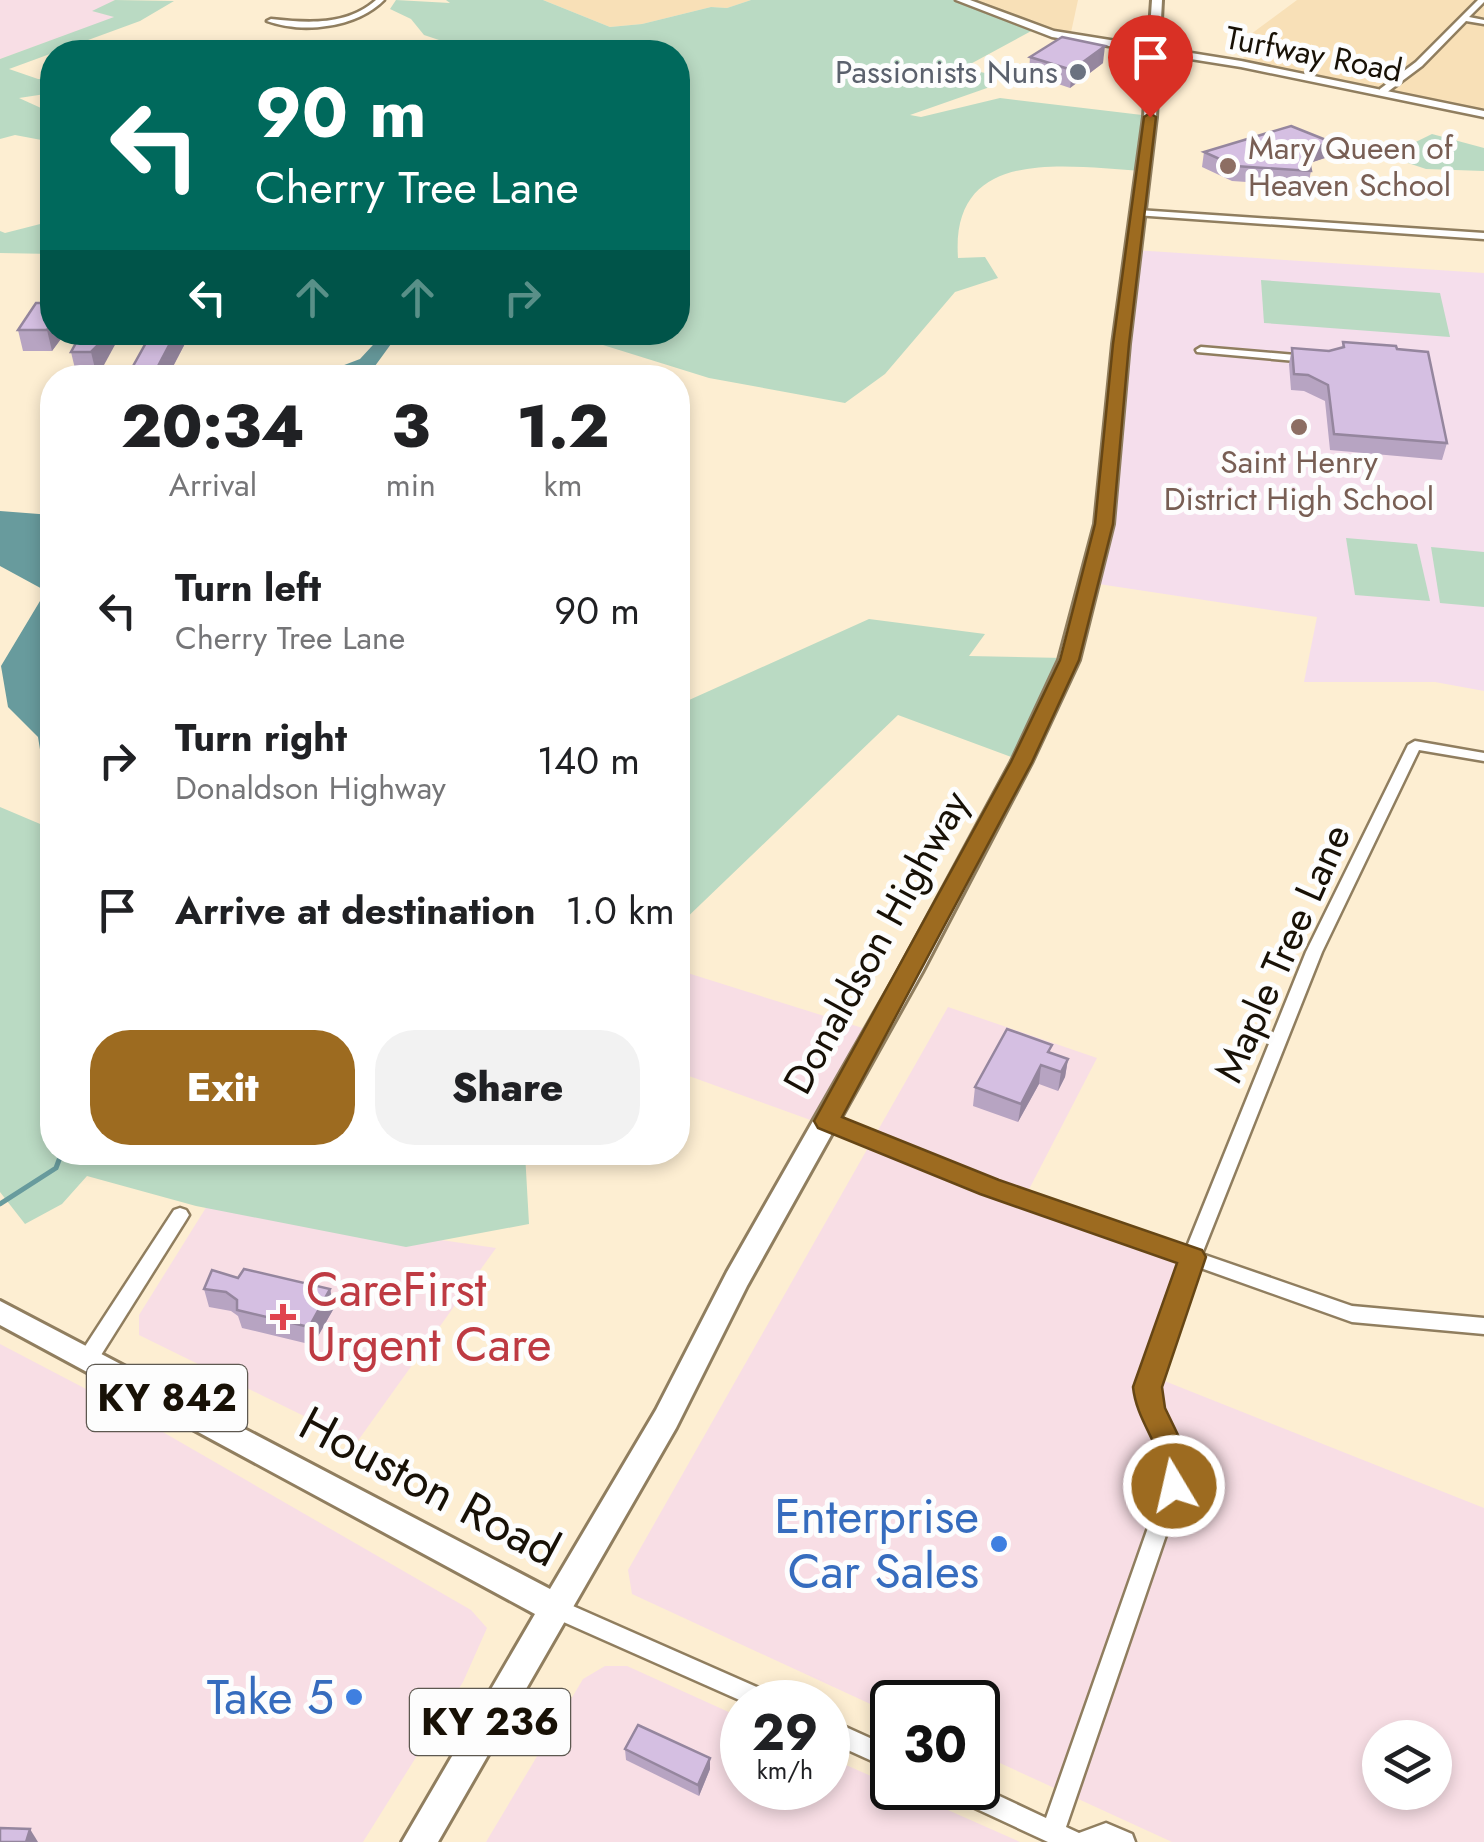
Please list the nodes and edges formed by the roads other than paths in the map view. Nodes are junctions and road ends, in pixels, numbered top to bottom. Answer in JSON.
{"nodes":[{"id":1,"x":380,"y":0,"type":"edge"},
{"id":2,"x":961,"y":0,"type":"edge"},
{"id":3,"x":1157,"y":0,"type":"edge"},
{"id":4,"x":1482,"y":0,"type":"edge"},
{"id":5,"x":1463,"y":18,"type":"junction"},
{"id":6,"x":271,"y":21,"type":"dead end"},
{"id":7,"x":1484,"y":22,"type":"edge"},
{"id":8,"x":1152,"y":50,"type":"junction"},
{"id":9,"x":1384,"y":92,"type":"junction"},
{"id":10,"x":1484,"y":114,"type":"edge"},
{"id":11,"x":1138,"y":213,"type":"junction"},
{"id":12,"x":1484,"y":236,"type":"edge"},
{"id":13,"x":1201,"y":350,"type":"dead end"},
{"id":14,"x":1326,"y":360,"type":"edge"},
{"id":15,"x":1484,"y":757,"type":"edge"},
{"id":16,"x":827,"y":1121,"type":"junction"},
{"id":17,"x":180,"y":1216,"type":"dead end"},
{"id":18,"x":1192,"y":1257,"type":"junction"},
{"id":19,"x":0,"y":1312,"type":"edge"},
{"id":20,"x":1484,"y":1326,"type":"edge"},
{"id":21,"x":89,"y":1357,"type":"junction"},
{"id":22,"x":557,"y":1609,"type":"junction"},
{"id":23,"x":720,"y":1681,"type":"edge"},
{"id":24,"x":1000,"y":1807,"type":"edge"},
{"id":25,"x":1063,"y":1836,"type":"edge"},
{"id":26,"x":419,"y":1842,"type":"edge"},
{"id":27,"x":1085,"y":1842,"type":"edge"},
{"id":28,"x":1124,"y":1842,"type":"edge"}],
"edges":[{"from":1,"to":6,"type":"street"},
{"from":2,"to":8,"type":"main road","name":"Turfway Road"},
{"from":3,"to":8,"type":"main road","name":"Donaldson Highway","number":"KY 236"},
{"from":4,"to":5,"type":"street"},
{"from":5,"to":7,"type":"street"},
{"from":5,"to":9,"type":"street"},
{"from":8,"to":9,"type":"main road","name":"Turfway Road"},
{"from":8,"to":11,"type":"main road","name":"Donaldson Highway","number":"KY 236"},
{"from":9,"to":10,"type":"main road","name":"Turfway Road"},
{"from":11,"to":12,"type":"street"},
{"from":11,"to":16,"type":"main road","name":"Donaldson Highway","number":"KY 236"},
{"from":13,"to":14,"type":"street"},
{"from":15,"to":18,"type":"street","name":"Maple Tree Lane"},
{"from":16,"to":18,"type":"street"},
{"from":16,"to":22,"type":"main road","name":"Donaldson Highway","number":"KY 236"},
{"from":17,"to":21,"type":"street"},
{"from":18,"to":20,"type":"street"},
{"from":18,"to":25,"type":"street"},
{"from":19,"to":21,"type":"main road","name":"Houston Road","number":"KY 842"},
{"from":21,"to":22,"type":"main road","name":"Houston Road","number":"KY 842"},
{"from":22,"to":23,"type":"street","name":"Houston Road"},
{"from":22,"to":26,"type":"main road","name":"Donaldson Highway","number":"KY 236"},
{"from":24,"to":25,"type":"street"},
{"from":27,"to":28,"type":"street"}]}
